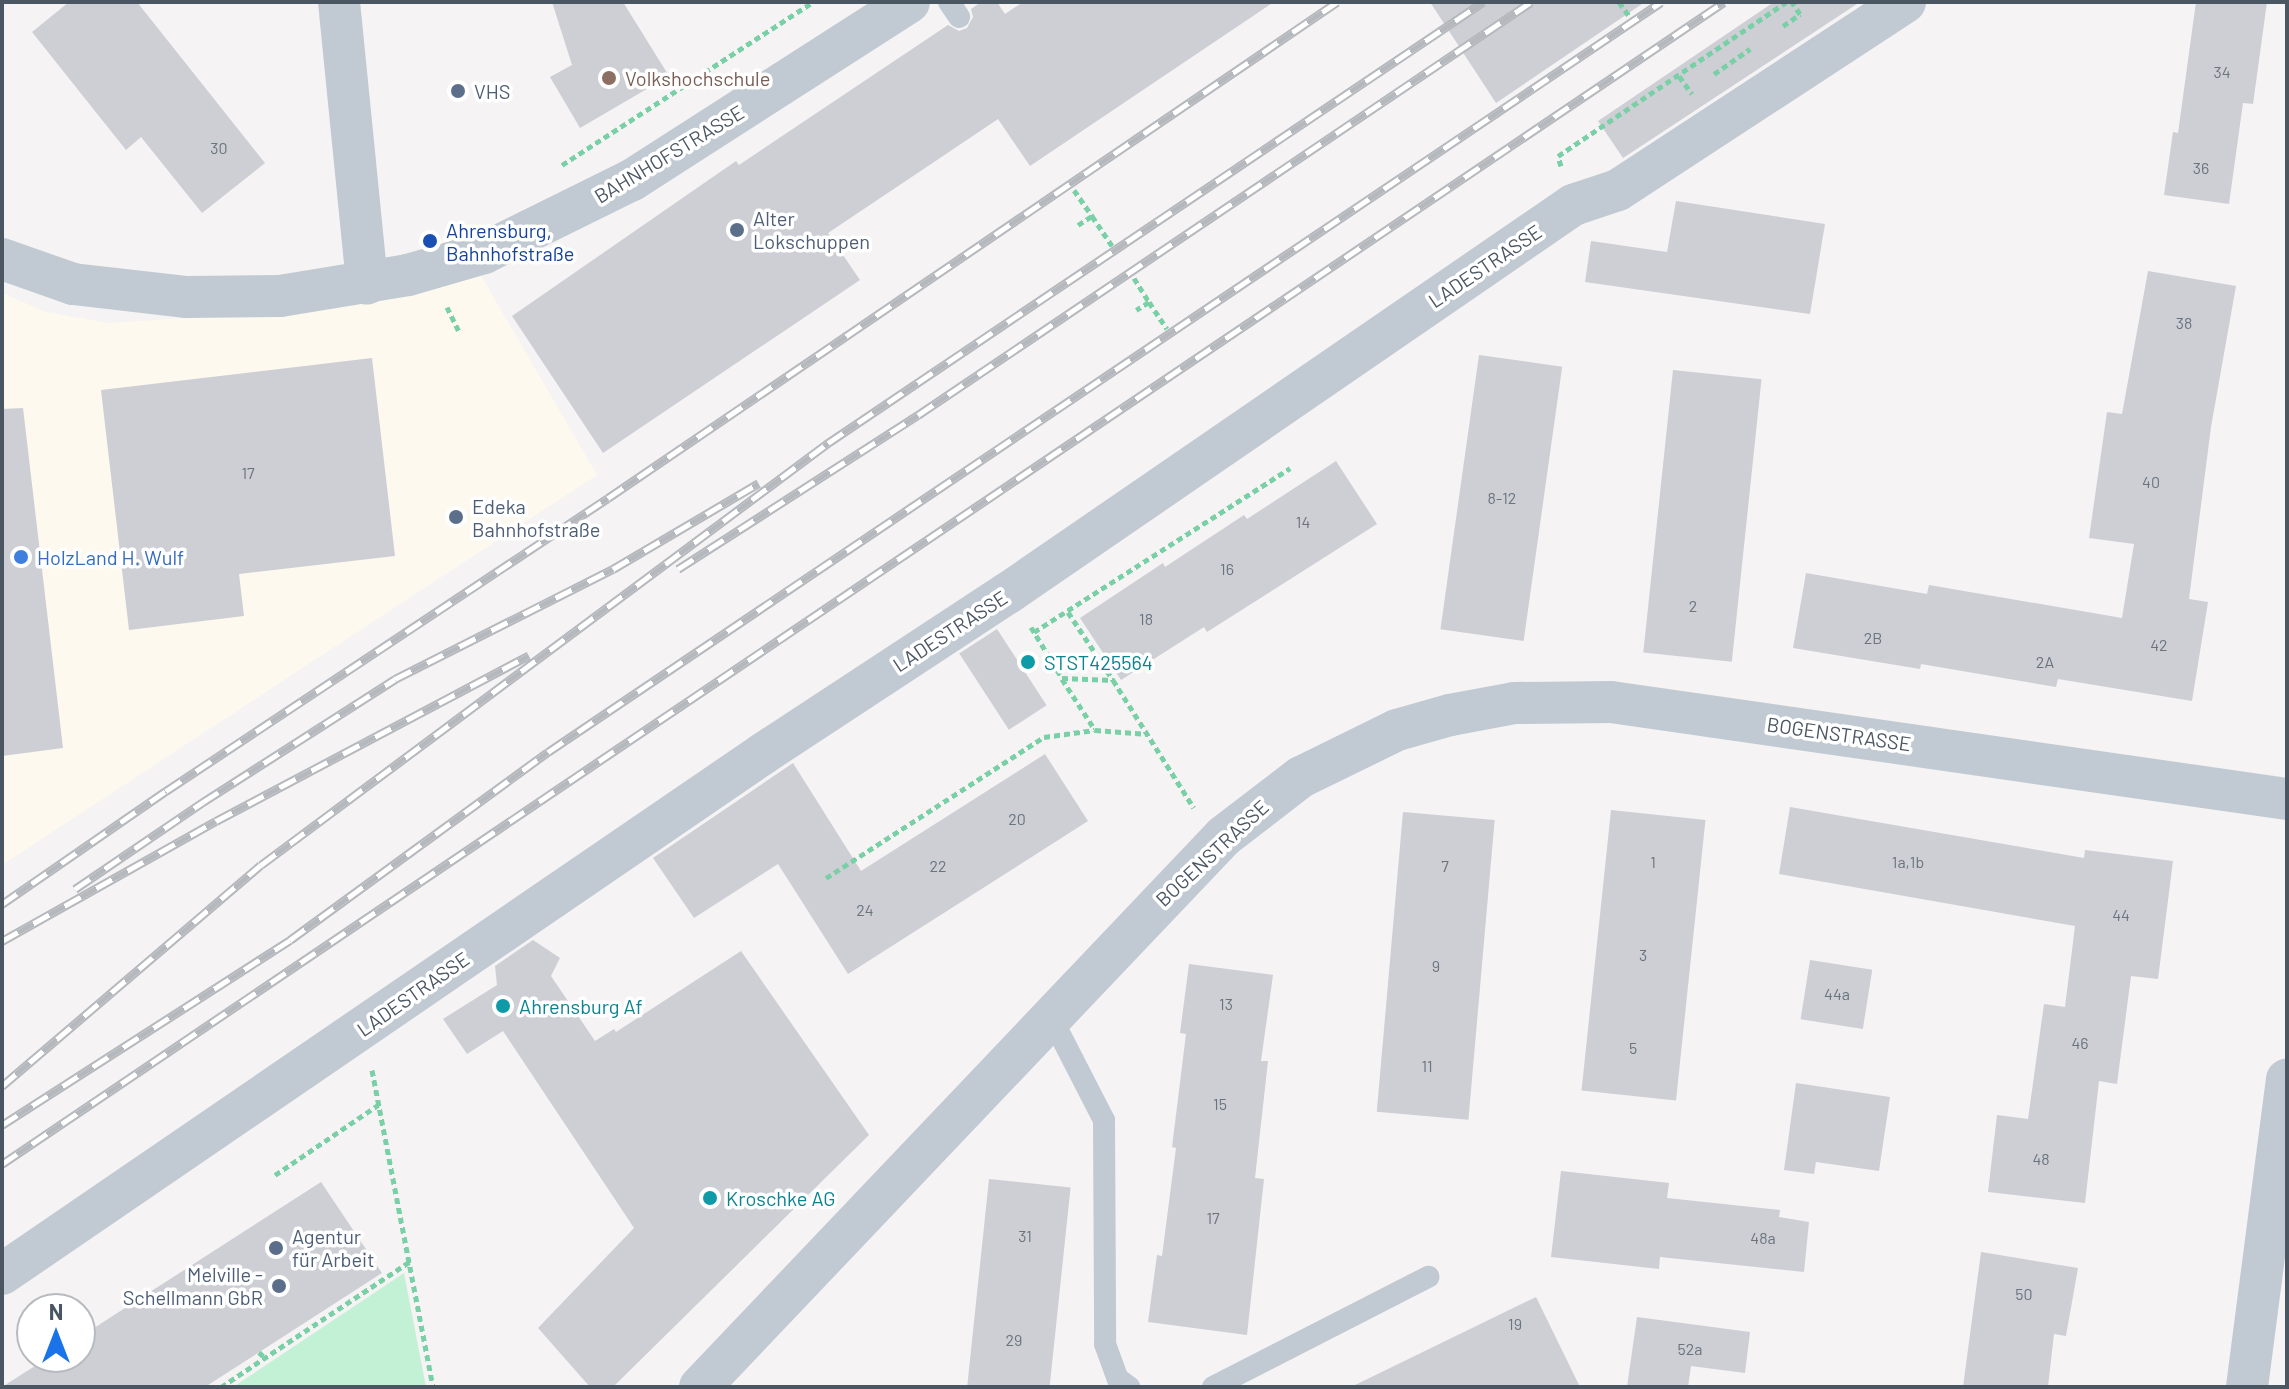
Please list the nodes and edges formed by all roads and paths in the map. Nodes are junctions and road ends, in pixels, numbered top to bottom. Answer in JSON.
{"nodes":[{"id":1,"x":339,"y":2,"type":"edge"},
{"id":2,"x":813,"y":2,"type":"edge"},
{"id":3,"x":909,"y":2,"type":"edge"},
{"id":4,"x":1619,"y":2,"type":"edge"},
{"id":5,"x":1789,"y":2,"type":"edge"},
{"id":6,"x":1905,"y":2,"type":"edge"},
{"id":7,"x":1629,"y":16,"type":"dead end"},
{"id":8,"x":1783,"y":26,"type":"dead end"},
{"id":9,"x":1750,"y":49,"type":"dead end"},
{"id":10,"x":1679,"y":76,"type":"junction"},
{"id":11,"x":1701,"y":83,"type":"dead end"},
{"id":12,"x":1689,"y":90,"type":"dead end"},
{"id":13,"x":559,"y":167,"type":"dead end"},
{"id":14,"x":1074,"y":190,"type":"dead end"},
{"id":15,"x":1573,"y":205,"type":"junction"},
{"id":16,"x":1092,"y":216,"type":"junction"},
{"id":17,"x":1078,"y":225,"type":"dead end"},
{"id":18,"x":1112,"y":246,"type":"dead end"},
{"id":19,"x":2,"y":259,"type":"edge"},
{"id":20,"x":1134,"y":278,"type":"dead end"},
{"id":21,"x":367,"y":284,"type":"junction"},
{"id":22,"x":444,"y":297,"type":"dead end"},
{"id":23,"x":1149,"y":302,"type":"junction"},
{"id":24,"x":1136,"y":310,"type":"dead end"},
{"id":25,"x":1167,"y":329,"type":"dead end"},
{"id":26,"x":460,"y":334,"type":"dead end"},
{"id":27,"x":1290,"y":468,"type":"dead end"},
{"id":28,"x":1008,"y":593,"type":"junction"},
{"id":29,"x":1068,"y":612,"type":"junction"},
{"id":30,"x":1034,"y":632,"type":"junction"},
{"id":31,"x":1062,"y":678,"type":"junction"},
{"id":32,"x":1113,"y":680,"type":"junction"},
{"id":33,"x":1095,"y":730,"type":"junction"},
{"id":34,"x":1148,"y":734,"type":"junction"},
{"id":35,"x":2287,"y":799,"type":"edge"},
{"id":36,"x":1216,"y":844,"type":"junction"},
{"id":37,"x":826,"y":878,"type":"dead end"},
{"id":38,"x":1051,"y":1017,"type":"junction"},
{"id":39,"x":365,"y":1027,"type":"junction"},
{"id":40,"x":2287,"y":1080,"type":"edge"},
{"id":41,"x":378,"y":1105,"type":"junction"},
{"id":42,"x":275,"y":1175,"type":"dead end"},
{"id":43,"x":409,"y":1262,"type":"junction"},
{"id":44,"x":2,"y":1274,"type":"edge"},
{"id":45,"x":1428,"y":1277,"type":"dead end"},
{"id":46,"x":259,"y":1352,"type":"dead end"},
{"id":47,"x":265,"y":1358,"type":"junction"},
{"id":48,"x":221,"y":1387,"type":"edge"},
{"id":49,"x":433,"y":1387,"type":"edge"},
{"id":50,"x":700,"y":1387,"type":"edge"},
{"id":51,"x":1129,"y":1387,"type":"edge"},
{"id":52,"x":1213,"y":1387,"type":"edge"},
{"id":53,"x":2247,"y":1387,"type":"edge"}],
"edges":[{"from":1,"to":21,"type":"street"},
{"from":2,"to":13,"type":"path"},
{"from":3,"to":21,"type":"street","name":"BAHNHOFSTRASSE"},
{"from":4,"to":7,"type":"path"},
{"from":5,"to":8,"type":"path"},
{"from":5,"to":10,"type":"path"},
{"from":6,"to":15,"type":"street","name":"LADESTRASSE"},
{"from":9,"to":11,"type":"path"},
{"from":10,"to":12,"type":"path"},
{"from":10,"to":15,"type":"path"},
{"from":14,"to":16,"type":"path"},
{"from":15,"to":28,"type":"street","name":"LADESTRASSE"},
{"from":16,"to":17,"type":"path"},
{"from":16,"to":18,"type":"path"},
{"from":19,"to":21,"type":"street","name":"BAHNHOFSTRASSE"},
{"from":20,"to":23,"type":"path"},
{"from":22,"to":26,"type":"path"},
{"from":23,"to":24,"type":"path"},
{"from":23,"to":25,"type":"path"},
{"from":27,"to":29,"type":"path"},
{"from":28,"to":30,"type":"path"},
{"from":28,"to":39,"type":"street","name":"LADESTRASSE"},
{"from":29,"to":30,"type":"path"},
{"from":29,"to":32,"type":"path"},
{"from":30,"to":31,"type":"path"},
{"from":31,"to":32,"type":"path"},
{"from":31,"to":33,"type":"path"},
{"from":32,"to":34,"type":"path"},
{"from":33,"to":34,"type":"path"},
{"from":33,"to":37,"type":"path"},
{"from":34,"to":36,"type":"path"},
{"from":35,"to":36,"type":"street","name":"BOGENSTRASSE"},
{"from":36,"to":38,"type":"street","name":"BOGENSTRASSE"},
{"from":38,"to":50,"type":"street","name":"BOGENSTRASSE"},
{"from":38,"to":51,"type":"lane"},
{"from":39,"to":41,"type":"path"},
{"from":39,"to":44,"type":"street","name":"LADESTRASSE"},
{"from":40,"to":53,"type":"street"},
{"from":41,"to":42,"type":"path"},
{"from":41,"to":43,"type":"path"},
{"from":43,"to":47,"type":"path"},
{"from":43,"to":49,"type":"path"},
{"from":45,"to":52,"type":"lane"},
{"from":46,"to":47,"type":"path"},
{"from":47,"to":48,"type":"path"}]}
